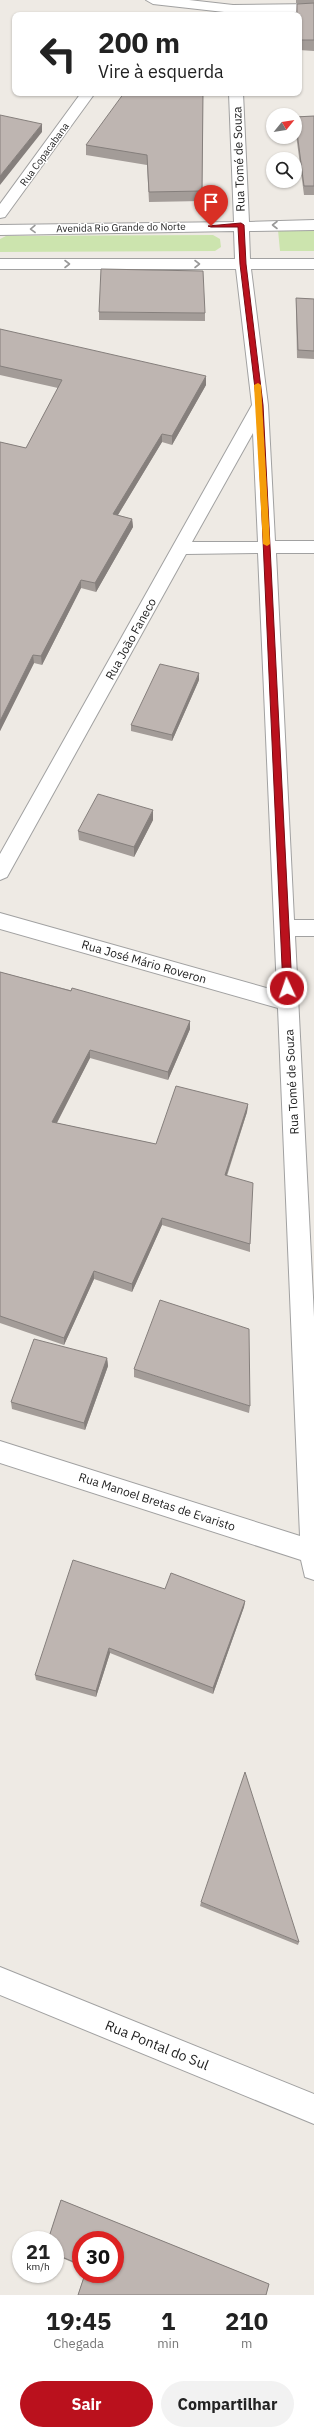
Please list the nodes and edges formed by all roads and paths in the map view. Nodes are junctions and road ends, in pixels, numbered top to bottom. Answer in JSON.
{"nodes":[{"id":1,"x":152,"y":4,"type":"edge"},
{"id":2,"x":233,"y":8,"type":"edge"},
{"id":3,"x":314,"y":8,"type":"edge"},
{"id":4,"x":86,"y":96,"type":"edge"},
{"id":5,"x":236,"y":96,"type":"edge"},
{"id":6,"x":0,"y":214,"type":"edge"},
{"id":7,"x":241,"y":225,"type":"junction"},
{"id":8,"x":314,"y":225,"type":"edge"},
{"id":9,"x":0,"y":230,"type":"edge"},
{"id":10,"x":0,"y":264,"type":"edge"},
{"id":11,"x":243,"y":264,"type":"junction"},
{"id":12,"x":314,"y":264,"type":"edge"},
{"id":13,"x":260,"y":405,"type":"junction"},
{"id":14,"x":267,"y":547,"type":"junction"},
{"id":15,"x":314,"y":547,"type":"edge"},
{"id":16,"x":181,"y":548,"type":"junction"},
{"id":17,"x":0,"y":872,"type":"edge"},
{"id":18,"x":0,"y":921,"type":"edge"},
{"id":19,"x":284,"y":928,"type":"junction"},
{"id":20,"x":314,"y":928,"type":"edge"},
{"id":21,"x":288,"y":1003,"type":"junction"},
{"id":22,"x":0,"y":1452,"type":"edge"},
{"id":23,"x":314,"y":1560,"type":"edge"},
{"id":24,"x":0,"y":1981,"type":"edge"},
{"id":25,"x":314,"y":2109,"type":"edge"}],
"edges":[{"from":1,"to":2,"type":"street"},
{"from":2,"to":3,"type":"street"},
{"from":4,"to":6,"type":"street","name":"Rua Copacabana"},
{"from":5,"to":7,"type":"street","name":"Rua Tomé de Souza"},
{"from":8,"to":7,"type":"street","name":"Avenida Rio Grande do Norte","one_way":true},
{"from":7,"to":9,"type":"street","name":"Avenida Rio Grande do Norte","one_way":true},
{"from":7,"to":11,"type":"street","name":"Rua Tomé de Souza"},
{"from":10,"to":11,"type":"street","one_way":true},
{"from":11,"to":12,"type":"street"},
{"from":11,"to":13,"type":"street","name":"Rua Tomé de Souza"},
{"from":13,"to":14,"type":"street","name":"Rua Tomé de Souza"},
{"from":13,"to":16,"type":"street","name":"Rua João Faneco"},
{"from":14,"to":15,"type":"street"},
{"from":14,"to":16,"type":"street"},
{"from":14,"to":19,"type":"street","name":"Rua Tomé de Souza"},
{"from":16,"to":17,"type":"street","name":"Rua João Faneco"},
{"from":18,"to":21,"type":"street","name":"Rua José Mário Roveron"},
{"from":19,"to":20,"type":"street"},
{"from":19,"to":21,"type":"street","name":"Rua Tomé de Souza"},
{"from":21,"to":23,"type":"street","name":"Rua Tomé de Souza"},
{"from":22,"to":23,"type":"street","name":"Rua Manoel Bretas de Evaristo"},
{"from":24,"to":25,"type":"street","name":"Rua Pontal do Sul"}]}
